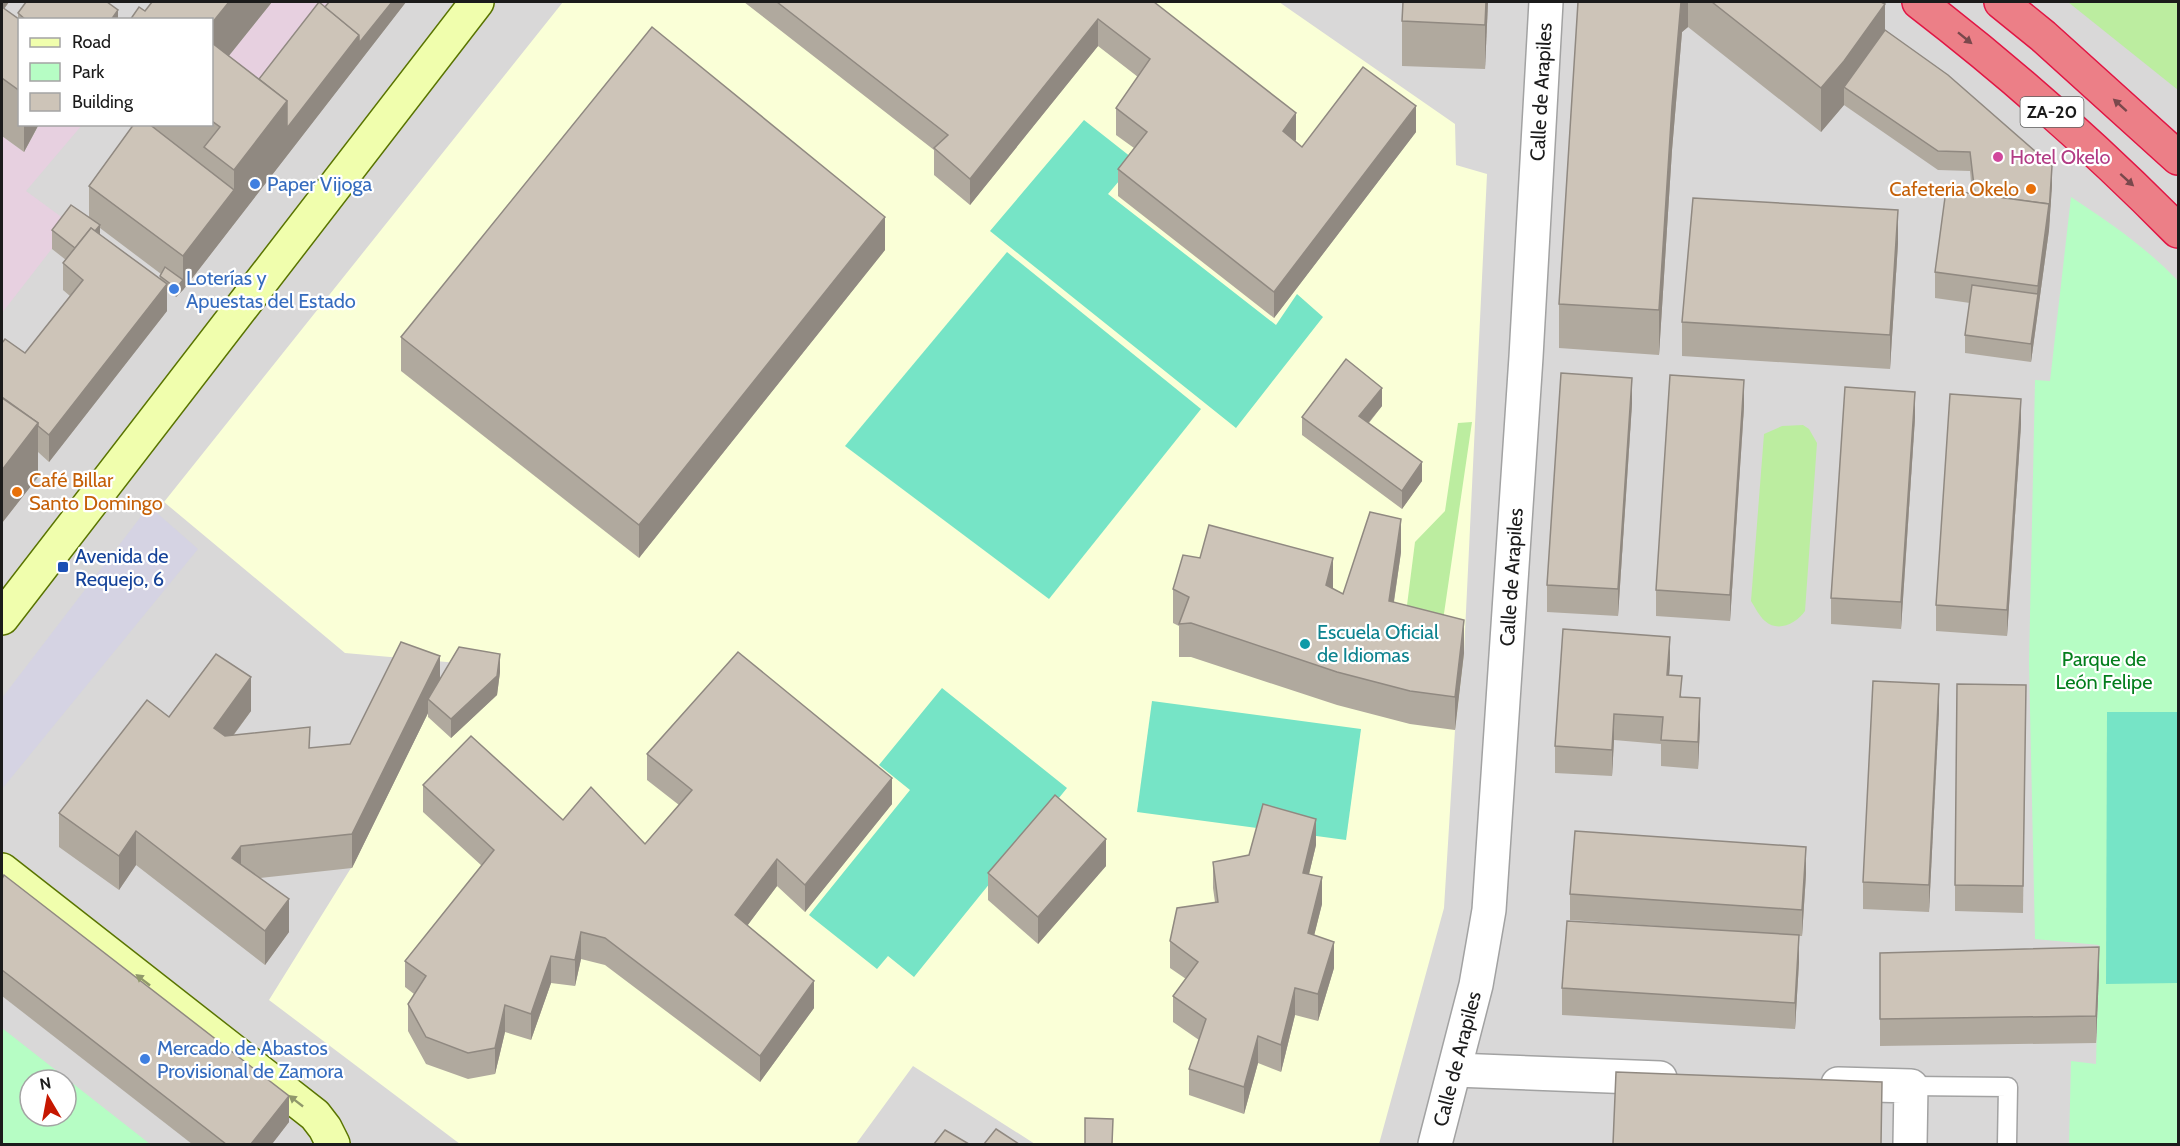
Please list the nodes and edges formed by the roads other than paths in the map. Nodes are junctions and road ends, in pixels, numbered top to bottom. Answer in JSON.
{"nodes":[{"id":1,"x":477,"y":2,"type":"edge"},
{"id":2,"x":1546,"y":2,"type":"edge"},
{"id":3,"x":1919,"y":2,"type":"edge"},
{"id":4,"x":2001,"y":2,"type":"edge"},
{"id":5,"x":2178,"y":158,"type":"edge"},
{"id":6,"x":2178,"y":231,"type":"edge"},
{"id":7,"x":2,"y":618,"type":"edge"},
{"id":8,"x":2,"y":870,"type":"edge"},
{"id":9,"x":1455,"y":1070,"type":"junction"},
{"id":10,"x":1694,"y":1079,"type":"edge"},
{"id":11,"x":1810,"y":1083,"type":"edge"},
{"id":12,"x":1911,"y":1086,"type":"junction"},
{"id":13,"x":333,"y":1144,"type":"edge"},
{"id":14,"x":1435,"y":1144,"type":"edge"},
{"id":15,"x":1910,"y":1144,"type":"edge"},
{"id":16,"x":2007,"y":1144,"type":"edge"}],
"edges":[{"from":1,"to":7,"type":"main road"},
{"from":2,"to":9,"type":"street","name":"Calle de Arapiles"},
{"from":3,"to":6,"type":"highway","number":"ZA-20","one_way":true},
{"from":5,"to":4,"type":"highway","number":"ZA-20","one_way":true},
{"from":13,"to":8,"type":"main road","one_way":true},
{"from":9,"to":10,"type":"street"},
{"from":9,"to":14,"type":"street","name":"Calle de Arapiles"},
{"from":11,"to":12,"type":"street"},
{"from":12,"to":15,"type":"street"},
{"from":12,"to":16,"type":"lane"}]}
